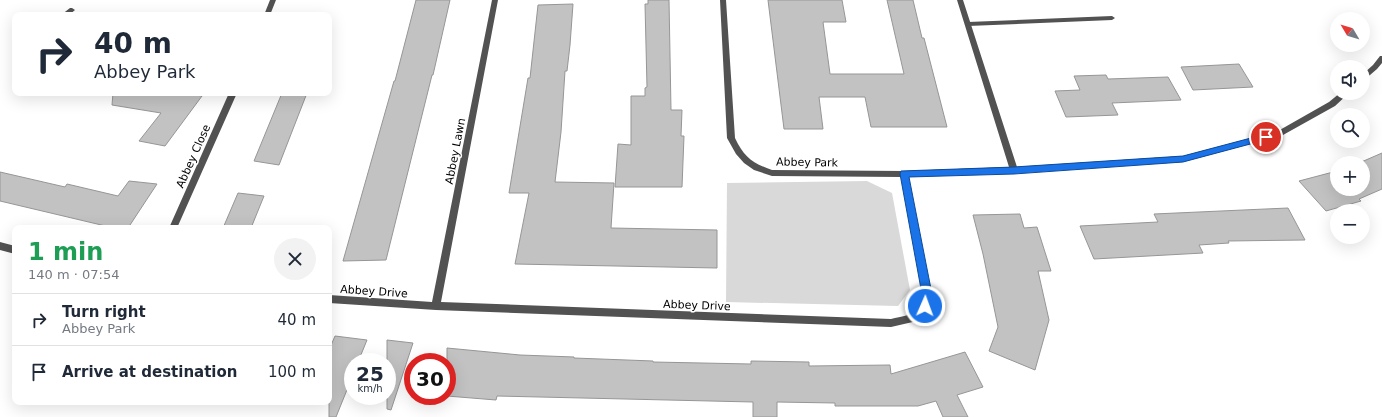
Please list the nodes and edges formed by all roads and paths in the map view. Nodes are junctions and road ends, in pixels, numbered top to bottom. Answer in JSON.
{"nodes":[{"id":1,"x":273,"y":0,"type":"edge"},
{"id":2,"x":495,"y":0,"type":"edge"},
{"id":3,"x":723,"y":0,"type":"edge"},
{"id":4,"x":960,"y":0,"type":"edge"},
{"id":5,"x":72,"y":10,"type":"dead end"},
{"id":6,"x":69,"y":12,"type":"edge"},
{"id":7,"x":268,"y":12,"type":"edge"},
{"id":8,"x":1112,"y":18,"type":"dead end"},
{"id":9,"x":968,"y":24,"type":"junction"},
{"id":10,"x":1382,"y":58,"type":"edge"},
{"id":11,"x":1370,"y":72,"type":"edge"},
{"id":12,"x":232,"y":96,"type":"edge"},
{"id":13,"x":1337,"y":100,"type":"edge"},
{"id":14,"x":1014,"y":170,"type":"junction"},
{"id":15,"x":904,"y":174,"type":"junction"},
{"id":16,"x":174,"y":225,"type":"edge"},
{"id":17,"x":0,"y":246,"type":"edge"},
{"id":18,"x":12,"y":249,"type":"edge"},
{"id":19,"x":332,"y":299,"type":"edge"},
{"id":20,"x":436,"y":306,"type":"junction"}],
"edges":[{"from":1,"to":7,"type":"street"},
{"from":2,"to":20,"type":"street","name":"Abbey Lawn"},
{"from":3,"to":15,"type":"street","name":"Abbey Park"},
{"from":4,"to":9,"type":"street"},
{"from":5,"to":6,"type":"street"},
{"from":8,"to":9,"type":"street"},
{"from":9,"to":14,"type":"street"},
{"from":10,"to":11,"type":"street"},
{"from":12,"to":16,"type":"street","name":"Abbey Close"},
{"from":13,"to":14,"type":"street","name":"Abbey Park"},
{"from":14,"to":15,"type":"street","name":"Abbey Park"},
{"from":15,"to":20,"type":"street","name":"Abbey Drive"},
{"from":17,"to":18,"type":"street"},
{"from":19,"to":20,"type":"street","name":"Abbey Drive"}]}
